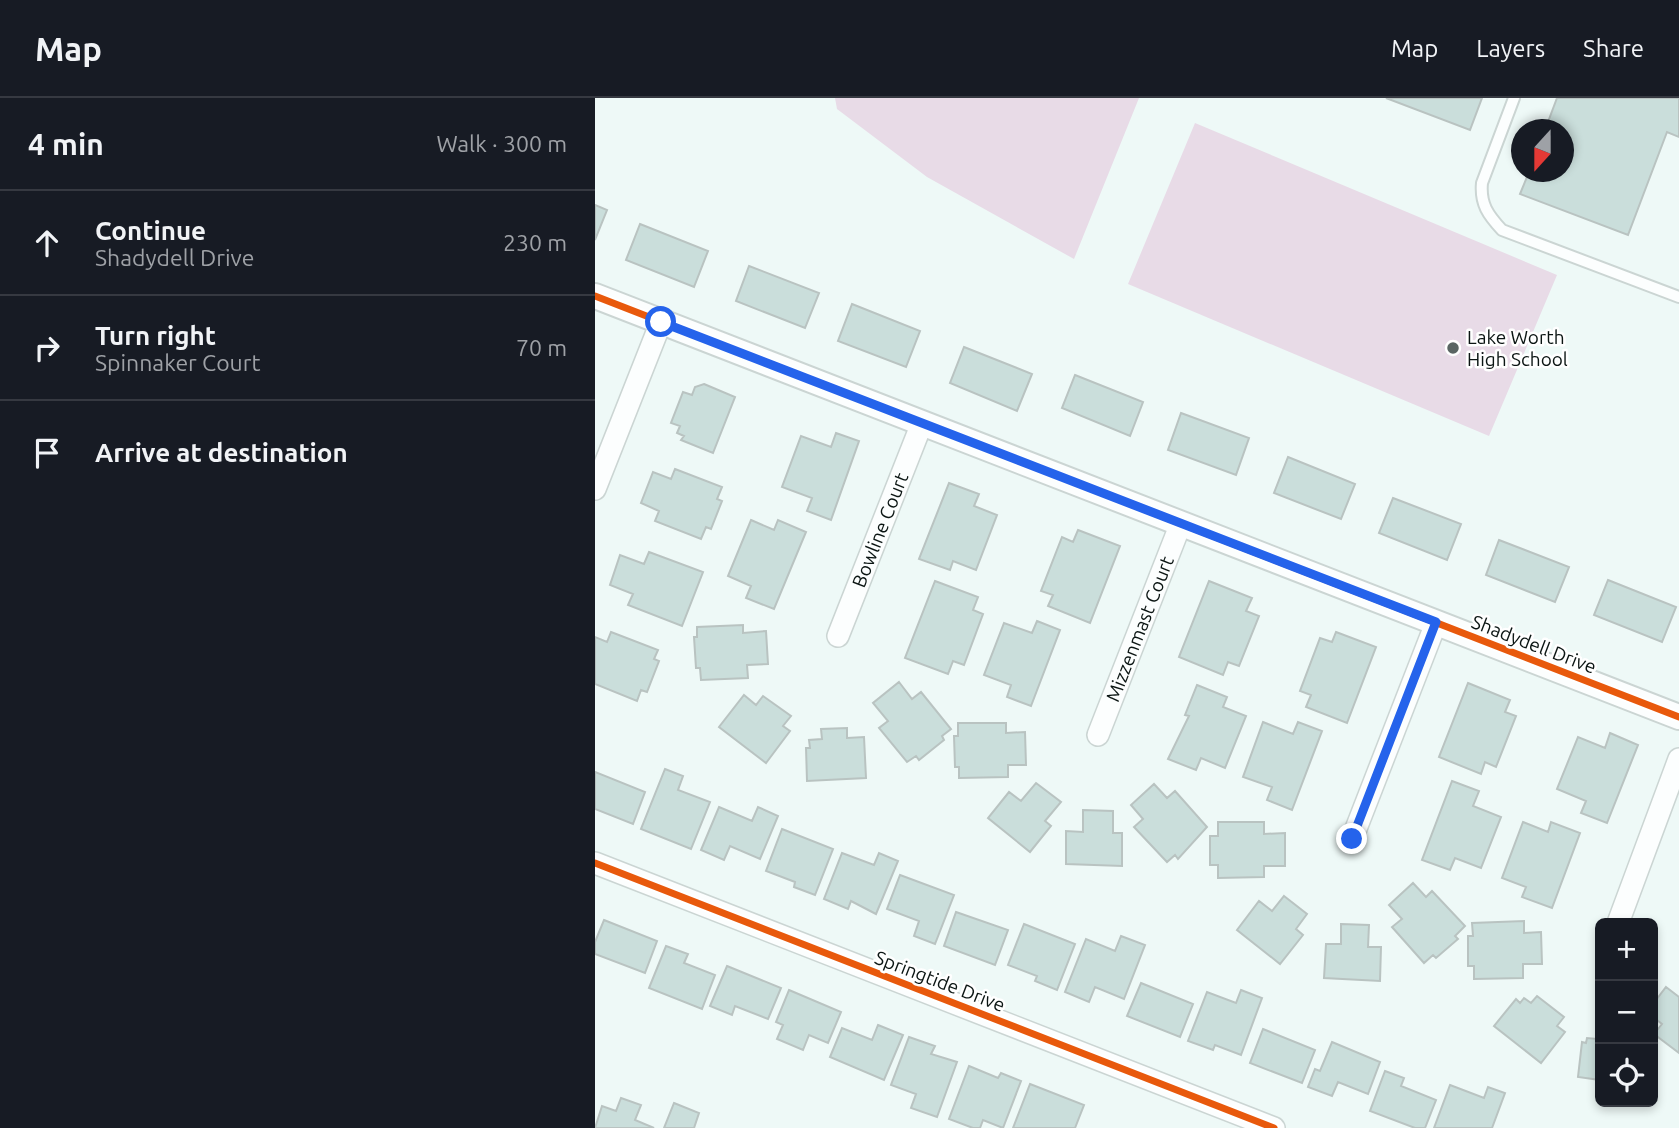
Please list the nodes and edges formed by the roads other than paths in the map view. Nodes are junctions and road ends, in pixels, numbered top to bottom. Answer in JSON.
{"nodes":[{"id":1,"x":1514,"y":98,"type":"edge"},
{"id":2,"x":595,"y":296,"type":"edge"},
{"id":3,"x":1679,"y":298,"type":"edge"},
{"id":4,"x":661,"y":322,"type":"junction"},
{"id":5,"x":922,"y":423,"type":"junction"},
{"id":6,"x":595,"y":489,"type":"edge"},
{"id":7,"x":1181,"y":523,"type":"junction"},
{"id":8,"x":1436,"y":622,"type":"junction"},
{"id":9,"x":838,"y":636,"type":"dead end"},
{"id":10,"x":1679,"y":717,"type":"edge"},
{"id":11,"x":1098,"y":735,"type":"dead end"},
{"id":12,"x":1679,"y":760,"type":"edge"},
{"id":13,"x":1352,"y":839,"type":"dead end"},
{"id":14,"x":595,"y":863,"type":"edge"},
{"id":15,"x":1620,"y":918,"type":"edge"},
{"id":16,"x":1273,"y":1128,"type":"edge"}],
"edges":[{"from":1,"to":3,"type":"lane"},
{"from":2,"to":4,"type":"street","name":"Shadydell Drive"},
{"from":4,"to":5,"type":"street","name":"Shadydell Drive"},
{"from":4,"to":6,"type":"street"},
{"from":5,"to":7,"type":"street","name":"Shadydell Drive"},
{"from":5,"to":9,"type":"street","name":"Bowline Court"},
{"from":7,"to":8,"type":"street","name":"Shadydell Drive"},
{"from":7,"to":11,"type":"street","name":"Mizzenmast Court"},
{"from":8,"to":10,"type":"street","name":"Shadydell Drive"},
{"from":8,"to":13,"type":"street"},
{"from":12,"to":15,"type":"street"},
{"from":14,"to":16,"type":"street","name":"Springtide Drive"}]}
